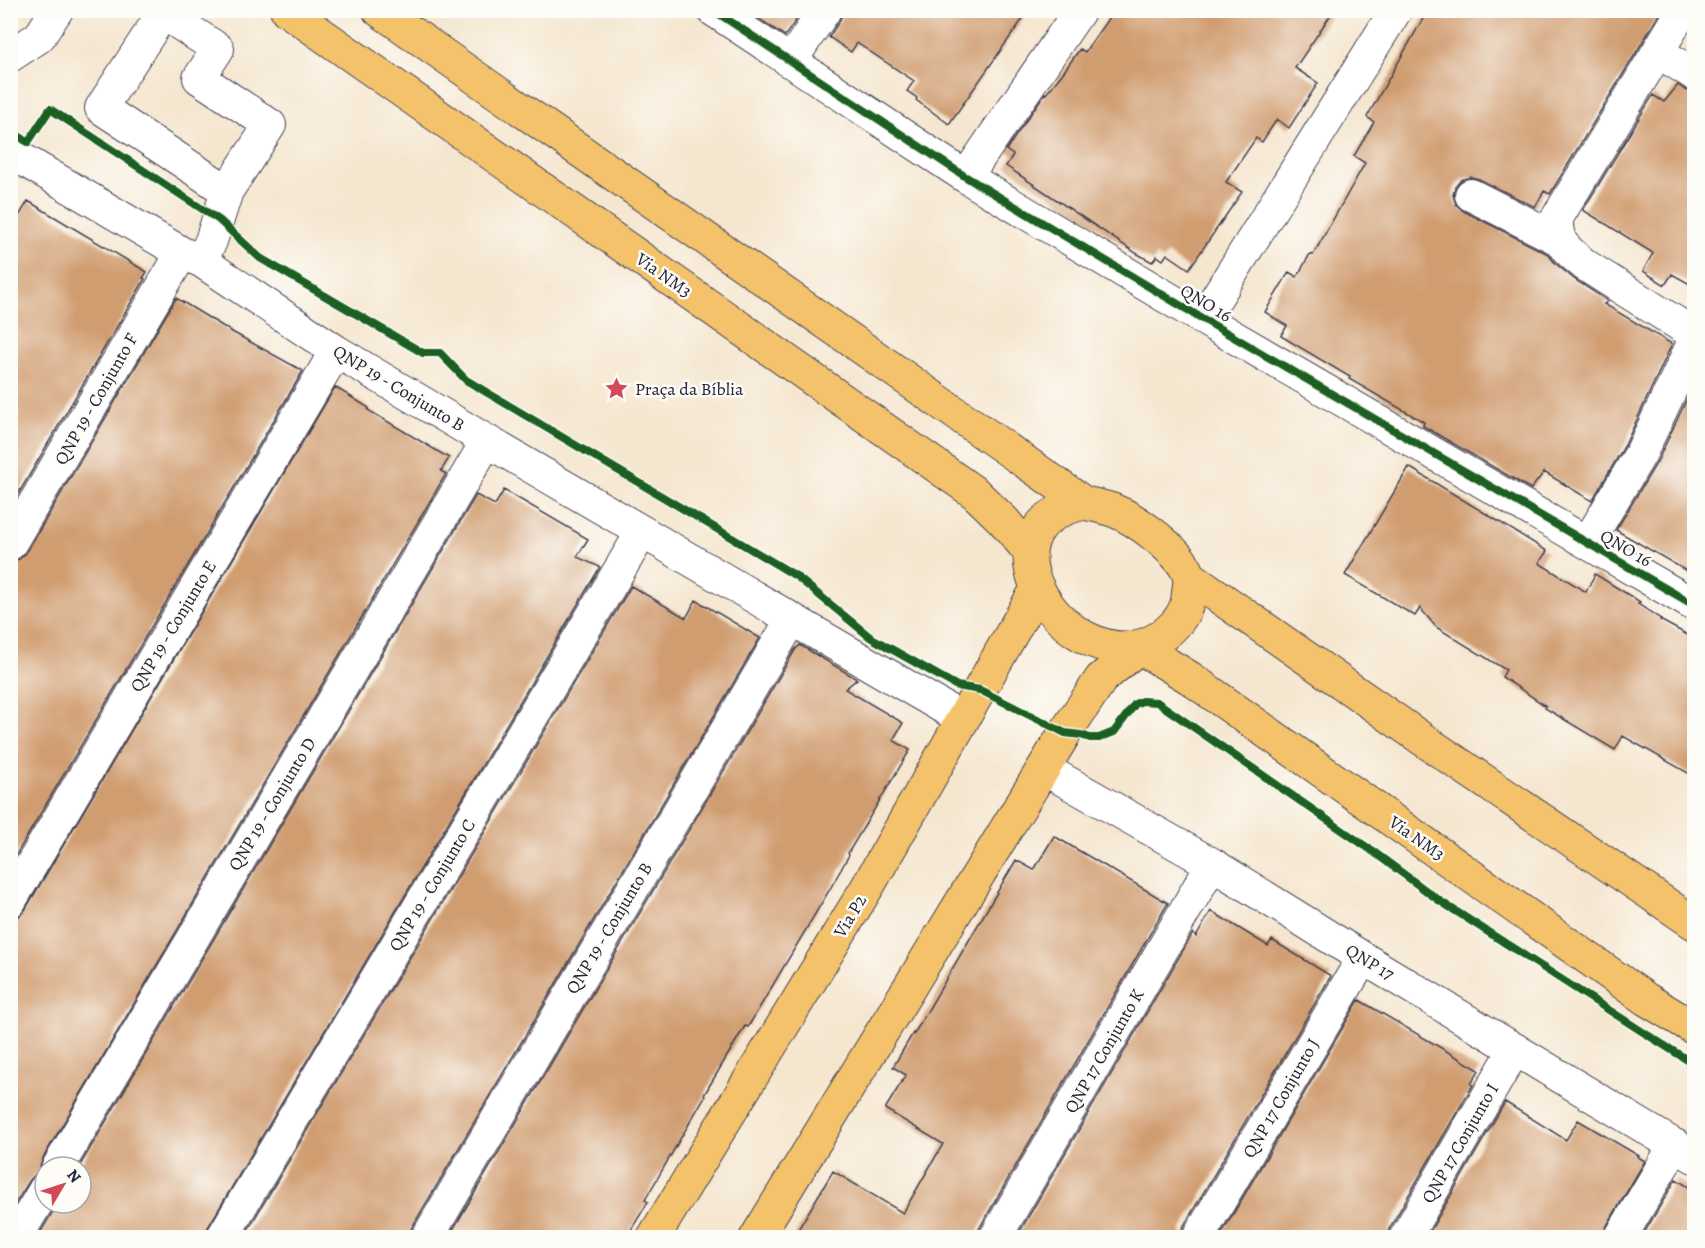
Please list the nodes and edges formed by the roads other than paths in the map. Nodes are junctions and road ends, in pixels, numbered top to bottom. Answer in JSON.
{"nodes":[{"id":1,"x":57,"y":10,"type":"edge"},
{"id":2,"x":287,"y":10,"type":"edge"},
{"id":3,"x":379,"y":10,"type":"edge"},
{"id":4,"x":713,"y":10,"type":"edge"},
{"id":5,"x":825,"y":10,"type":"edge"},
{"id":6,"x":1080,"y":10,"type":"edge"},
{"id":7,"x":1396,"y":10,"type":"edge"},
{"id":8,"x":1683,"y":10,"type":"edge"},
{"id":9,"x":1658,"y":52,"type":"junction"},
{"id":10,"x":10,"y":56,"type":"edge"},
{"id":11,"x":790,"y":62,"type":"junction"},
{"id":12,"x":1695,"y":74,"type":"edge"},
{"id":13,"x":14,"y":162,"type":"edge"},
{"id":14,"x":966,"y":177,"type":"junction"},
{"id":15,"x":227,"y":191,"type":"junction"},
{"id":16,"x":1471,"y":195,"type":"dead end"},
{"id":17,"x":1560,"y":240,"type":"junction"},
{"id":18,"x":191,"y":257,"type":"junction"},
{"id":19,"x":1203,"y":319,"type":"junction"},
{"id":20,"x":1695,"y":334,"type":"edge"},
{"id":21,"x":1695,"y":341,"type":"edge"},
{"id":22,"x":336,"y":351,"type":"junction"},
{"id":23,"x":487,"y":441,"type":"junction"},
{"id":24,"x":1084,"y":502,"type":"junction"},
{"id":25,"x":642,"y":532,"type":"junction"},
{"id":26,"x":1588,"y":542,"type":"junction"},
{"id":27,"x":10,"y":544,"type":"edge"},
{"id":28,"x":1029,"y":551,"type":"junction"},
{"id":29,"x":1190,"y":576,"type":"junction"},
{"id":30,"x":1037,"y":589,"type":"junction"},
{"id":31,"x":1695,"y":605,"type":"edge"},
{"id":32,"x":792,"y":619,"type":"junction"},
{"id":33,"x":1139,"y":647,"type":"junction"},
{"id":34,"x":963,"y":719,"type":"junction"},
{"id":35,"x":1044,"y":769,"type":"junction"},
{"id":36,"x":1212,"y":864,"type":"junction"},
{"id":37,"x":10,"y":901,"type":"edge"},
{"id":38,"x":1695,"y":923,"type":"edge"},
{"id":39,"x":1363,"y":958,"type":"junction"},
{"id":40,"x":1646,"y":999,"type":"junction"},
{"id":41,"x":1695,"y":1018,"type":"edge"},
{"id":42,"x":1695,"y":1028,"type":"edge"},
{"id":43,"x":1515,"y":1049,"type":"junction"},
{"id":44,"x":1685,"y":1151,"type":"edge"},
{"id":45,"x":65,"y":1155,"type":"edge"},
{"id":46,"x":33,"y":1209,"type":"edge"},
{"id":47,"x":16,"y":1238,"type":"edge"},
{"id":48,"x":222,"y":1238,"type":"edge"},
{"id":49,"x":427,"y":1238,"type":"edge"},
{"id":50,"x":653,"y":1238,"type":"edge"},
{"id":51,"x":756,"y":1238,"type":"edge"},
{"id":52,"x":995,"y":1238,"type":"edge"},
{"id":53,"x":1198,"y":1238,"type":"edge"},
{"id":54,"x":1405,"y":1238,"type":"edge"},
{"id":55,"x":1620,"y":1238,"type":"edge"}],
"edges":[{"from":1,"to":10,"type":"street"},
{"from":2,"to":28,"type":"main road","name":"Via NM3"},
{"from":3,"to":24,"type":"main road"},
{"from":4,"to":11,"type":"street","name":"QNO 16"},
{"from":5,"to":11,"type":"street"},
{"from":6,"to":14,"type":"street"},
{"from":7,"to":19,"type":"street","name":"QNO 16"},
{"from":8,"to":9,"type":"street"},
{"from":9,"to":12,"type":"street"},
{"from":9,"to":17,"type":"street"},
{"from":11,"to":14,"type":"street","name":"QNO 16"},
{"from":13,"to":18,"type":"street","name":"QNP 19 - Conjunto B"},
{"from":14,"to":19,"type":"street","name":"QNO 16"},
{"from":15,"to":15,"type":"street","name":"QNP 19 - Conjunto F"},
{"from":15,"to":18,"type":"street","name":"QNP 19 - Conjunto F"},
{"from":16,"to":17,"type":"street"},
{"from":17,"to":20,"type":"street"},
{"from":18,"to":22,"type":"street","name":"QNP 19 - Conjunto B"},
{"from":18,"to":27,"type":"street","name":"QNP 19 - Conjunto F"},
{"from":19,"to":26,"type":"street","name":"QNO 16"},
{"from":21,"to":26,"type":"street","name":"QNO 16"},
{"from":22,"to":23,"type":"street","name":"QNP 19 - Conjunto B"},
{"from":22,"to":37,"type":"street","name":"QNP 19 - Conjunto E"},
{"from":23,"to":25,"type":"street","name":"QNP 19 - Conjunto B"},
{"from":23,"to":45,"type":"street","name":"QNP 19 - Conjunto D"},
{"from":24,"to":28,"type":"main road"},
{"from":24,"to":29,"type":"main road"},
{"from":25,"to":32,"type":"street","name":"QNP 19 - Conjunto B"},
{"from":25,"to":48,"type":"street","name":"QNP 19 - Conjunto C"},
{"from":26,"to":31,"type":"street","name":"QNO 16"},
{"from":28,"to":30,"type":"main road"},
{"from":29,"to":33,"type":"main road"},
{"from":29,"to":38,"type":"main road"},
{"from":30,"to":33,"type":"main road"},
{"from":30,"to":34,"type":"main road","name":"Via P2"},
{"from":32,"to":34,"type":"street","name":"QNP 19 - Conjunto B"},
{"from":32,"to":49,"type":"street","name":"QNP 19 - Conjunto B"},
{"from":33,"to":35,"type":"main road"},
{"from":33,"to":40,"type":"main road","name":"Via NM3"},
{"from":34,"to":50,"type":"main road","name":"Via P2"},
{"from":35,"to":36,"type":"street","name":"QNP 17"},
{"from":35,"to":51,"type":"main road"},
{"from":36,"to":39,"type":"street","name":"QNP 17"},
{"from":36,"to":52,"type":"street","name":"QNP 17 Conjunto K"},
{"from":39,"to":43,"type":"street","name":"QNP 17"},
{"from":39,"to":53,"type":"street","name":"QNP 17 Conjunto J"},
{"from":40,"to":41,"type":"main road"},
{"from":40,"to":42,"type":"main road","name":"Via NM3"},
{"from":43,"to":44,"type":"street","name":"QNP 17"},
{"from":43,"to":54,"type":"street","name":"QNP 17 Conjunto I"},
{"from":44,"to":55,"type":"street"},
{"from":46,"to":47,"type":"street"}]}
